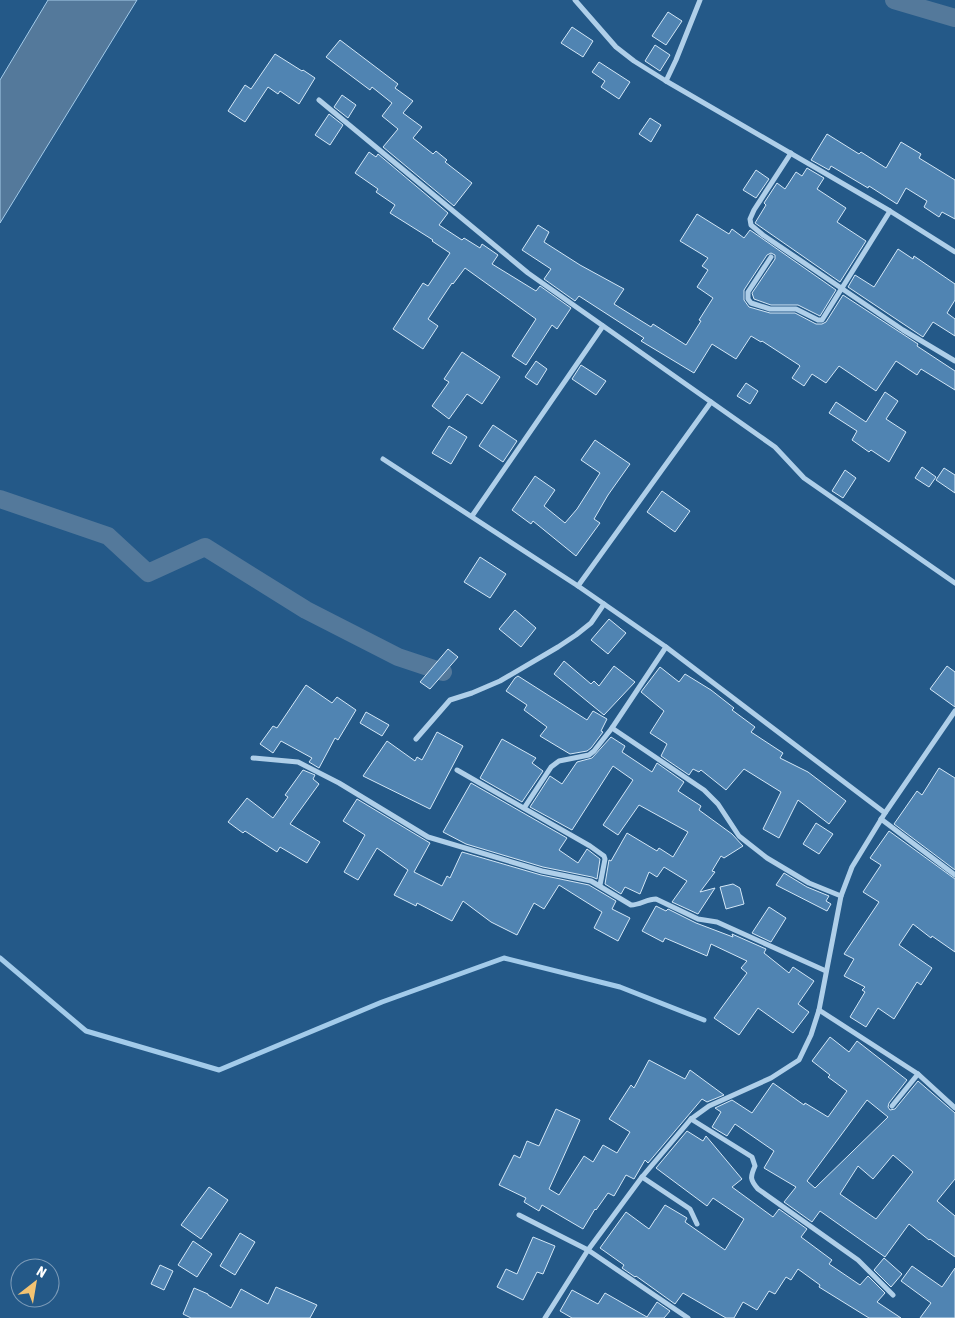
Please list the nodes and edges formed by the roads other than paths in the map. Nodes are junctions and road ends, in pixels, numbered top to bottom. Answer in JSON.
{"nodes":[{"id":1,"x":575,"y":0,"type":"edge"},
{"id":2,"x":700,"y":0,"type":"edge"},
{"id":3,"x":666,"y":81,"type":"junction"},
{"id":4,"x":319,"y":100,"type":"dead end"},
{"id":5,"x":792,"y":154,"type":"junction"},
{"id":6,"x":890,"y":211,"type":"junction"},
{"id":7,"x":955,"y":252,"type":"edge"},
{"id":8,"x":771,"y":257,"type":"dead end"},
{"id":9,"x":842,"y":289,"type":"junction"},
{"id":10,"x":603,"y":326,"type":"junction"},
{"id":11,"x":955,"y":361,"type":"edge"},
{"id":12,"x":711,"y":402,"type":"junction"},
{"id":13,"x":383,"y":459,"type":"dead end"},
{"id":14,"x":472,"y":516,"type":"junction"},
{"id":15,"x":955,"y":583,"type":"edge"},
{"id":16,"x":578,"y":586,"type":"junction"},
{"id":17,"x":604,"y":604,"type":"junction"},
{"id":18,"x":666,"y":647,"type":"junction"},
{"id":19,"x":955,"y":712,"type":"edge"},
{"id":20,"x":612,"y":728,"type":"junction"},
{"id":21,"x":416,"y":739,"type":"dead end"},
{"id":22,"x":254,"y":758,"type":"dead end"},
{"id":23,"x":457,"y":770,"type":"dead end"},
{"id":24,"x":524,"y":808,"type":"junction"},
{"id":25,"x":885,"y":813,"type":"junction"},
{"id":26,"x":881,"y":819,"type":"junction"},
{"id":27,"x":955,"y":875,"type":"edge"},
{"id":28,"x":600,"y":885,"type":"junction"},
{"id":29,"x":841,"y":896,"type":"junction"},
{"id":30,"x":826,"y":971,"type":"junction"},
{"id":31,"x":819,"y":1010,"type":"junction"},
{"id":32,"x":918,"y":1074,"type":"junction"},
{"id":33,"x":892,"y":1106,"type":"dead end"},
{"id":34,"x":955,"y":1108,"type":"edge"},
{"id":35,"x":692,"y":1119,"type":"junction"},
{"id":36,"x":642,"y":1178,"type":"junction"},
{"id":37,"x":519,"y":1214,"type":"dead end"},
{"id":38,"x":697,"y":1224,"type":"dead end"},
{"id":39,"x":588,"y":1250,"type":"junction"},
{"id":40,"x":893,"y":1296,"type":"dead end"},
{"id":41,"x":545,"y":1318,"type":"edge"},
{"id":42,"x":688,"y":1318,"type":"edge"}],
"edges":[{"from":1,"to":3,"type":"street"},
{"from":2,"to":3,"type":"street"},
{"from":3,"to":5,"type":"street"},
{"from":4,"to":10,"type":"street"},
{"from":5,"to":6,"type":"street"},
{"from":5,"to":9,"type":"street"},
{"from":6,"to":7,"type":"street"},
{"from":6,"to":9,"type":"street"},
{"from":8,"to":9,"type":"street"},
{"from":9,"to":11,"type":"street"},
{"from":10,"to":12,"type":"street"},
{"from":10,"to":14,"type":"street"},
{"from":12,"to":15,"type":"street"},
{"from":12,"to":16,"type":"street"},
{"from":13,"to":14,"type":"street"},
{"from":14,"to":16,"type":"street"},
{"from":16,"to":17,"type":"street"},
{"from":17,"to":18,"type":"street"},
{"from":17,"to":21,"type":"street"},
{"from":18,"to":20,"type":"street"},
{"from":18,"to":25,"type":"street"},
{"from":19,"to":25,"type":"street"},
{"from":20,"to":24,"type":"street"},
{"from":20,"to":29,"type":"street"},
{"from":22,"to":28,"type":"street"},
{"from":23,"to":24,"type":"street"},
{"from":24,"to":28,"type":"street"},
{"from":25,"to":26,"type":"street"},
{"from":26,"to":27,"type":"street"},
{"from":26,"to":29,"type":"street"},
{"from":28,"to":30,"type":"street"},
{"from":29,"to":30,"type":"street"},
{"from":30,"to":31,"type":"street"},
{"from":31,"to":32,"type":"street"},
{"from":31,"to":35,"type":"street"},
{"from":32,"to":33,"type":"street"},
{"from":32,"to":34,"type":"street"},
{"from":35,"to":36,"type":"street"},
{"from":35,"to":40,"type":"street"},
{"from":36,"to":38,"type":"street"},
{"from":36,"to":39,"type":"street"},
{"from":37,"to":39,"type":"street"},
{"from":39,"to":41,"type":"street"},
{"from":39,"to":42,"type":"street"}]}
